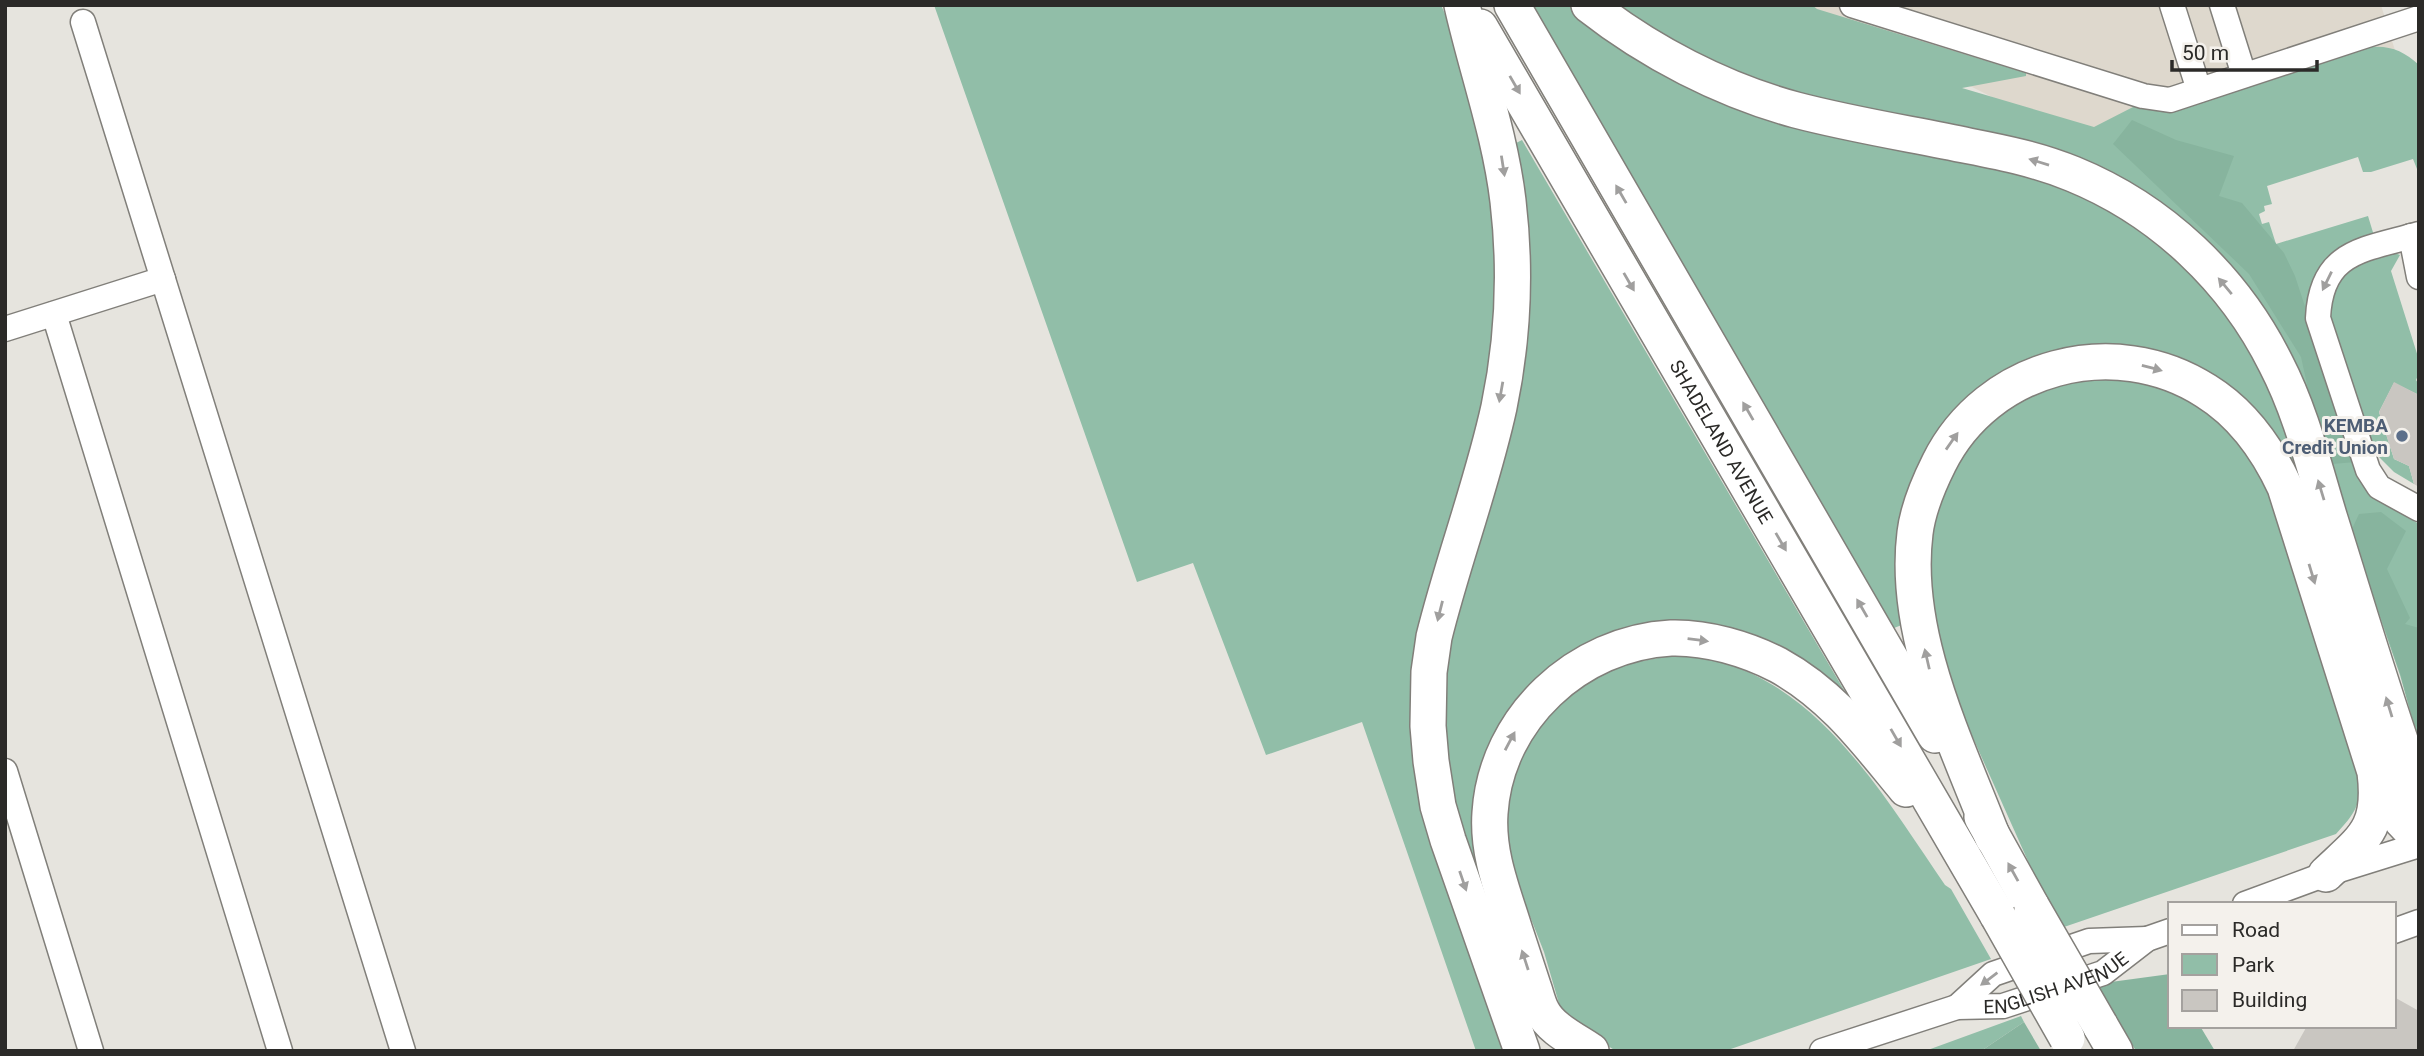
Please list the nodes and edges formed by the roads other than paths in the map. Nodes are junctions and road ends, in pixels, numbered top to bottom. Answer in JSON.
{"nodes":[{"id":1,"x":1462,"y":5,"type":"edge"},
{"id":2,"x":1468,"y":5,"type":"edge"},
{"id":3,"x":1512,"y":5,"type":"edge"},
{"id":4,"x":1589,"y":5,"type":"edge"},
{"id":5,"x":1852,"y":5,"type":"edge"},
{"id":6,"x":2172,"y":5,"type":"edge"},
{"id":7,"x":2221,"y":5,"type":"edge"},
{"id":8,"x":2419,"y":18,"type":"edge"},
{"id":9,"x":83,"y":22,"type":"dead end"},
{"id":10,"x":2244,"y":75,"type":"junction"},
{"id":11,"x":2199,"y":90,"type":"junction"},
{"id":12,"x":2415,"y":235,"type":"edge"},
{"id":13,"x":2419,"y":277,"type":"edge"},
{"id":14,"x":163,"y":279,"type":"junction"},
{"id":15,"x":54,"y":314,"type":"junction"},
{"id":16,"x":5,"y":329,"type":"edge"},
{"id":17,"x":2419,"y":509,"type":"edge"},
{"id":18,"x":2399,"y":769,"type":"edge"},
{"id":19,"x":5,"y":771,"type":"edge"},
{"id":20,"x":2419,"y":795,"type":"edge"},
{"id":21,"x":1993,"y":838,"type":"junction"},
{"id":22,"x":2419,"y":839,"type":"edge"},
{"id":23,"x":2419,"y":845,"type":"edge"},
{"id":24,"x":2326,"y":874,"type":"junction"},
{"id":25,"x":1977,"y":876,"type":"junction"},
{"id":26,"x":2250,"y":902,"type":"edge"},
{"id":27,"x":2419,"y":922,"type":"edge"},
{"id":28,"x":2396,"y":930,"type":"edge"},
{"id":29,"x":2159,"y":935,"type":"edge"},
{"id":30,"x":1957,"y":1007,"type":"junction"},
{"id":31,"x":1542,"y":1012,"type":"junction"},
{"id":32,"x":2108,"y":1038,"type":"edge"},
{"id":33,"x":2071,"y":1044,"type":"edge"},
{"id":34,"x":91,"y":1051,"type":"edge"},
{"id":35,"x":281,"y":1051,"type":"edge"},
{"id":36,"x":403,"y":1051,"type":"edge"},
{"id":37,"x":1521,"y":1051,"type":"edge"},
{"id":38,"x":1555,"y":1051,"type":"edge"},
{"id":39,"x":1591,"y":1051,"type":"edge"},
{"id":40,"x":1822,"y":1051,"type":"edge"}],
"edges":[{"from":1,"to":37,"type":"highway","one_way":true},
{"from":2,"to":25,"type":"highway","name":"SHADELAND AVENUE","one_way":true},
{"from":21,"to":3,"type":"highway","name":"SHADELAND AVENUE","one_way":true},
{"from":18,"to":4,"type":"highway","one_way":true},
{"from":5,"to":11,"type":"street"},
{"from":6,"to":11,"type":"street"},
{"from":7,"to":10,"type":"street"},
{"from":8,"to":10,"type":"street"},
{"from":9,"to":14,"type":"street"},
{"from":10,"to":11,"type":"street"},
{"from":12,"to":13,"type":"street"},
{"from":12,"to":17,"type":"street","one_way":true},
{"from":14,"to":15,"type":"street"},
{"from":14,"to":36,"type":"street"},
{"from":15,"to":16,"type":"street"},
{"from":15,"to":35,"type":"street"},
{"from":18,"to":20,"type":"highway"},
{"from":21,"to":18,"type":"highway","one_way":true},
{"from":18,"to":22,"type":"highway"},
{"from":18,"to":24,"type":"highway"},
{"from":19,"to":34,"type":"street"},
{"from":32,"to":21,"type":"highway","one_way":true,"bridge":true},
{"from":23,"to":24,"type":"street"},
{"from":24,"to":26,"type":"street"},
{"from":31,"to":25,"type":"highway","one_way":true},
{"from":25,"to":33,"type":"highway","bridge":true},
{"from":27,"to":28,"type":"street"},
{"from":29,"to":30,"type":"street","name":"ENGLISH AVENUE"},
{"from":29,"to":30,"type":"street","name":"ENGLISH AVENUE","one_way":true},
{"from":30,"to":40,"type":"street","name":"ENGLISH AVENUE"},
{"from":31,"to":38,"type":"highway"},
{"from":31,"to":39,"type":"highway"}]}
